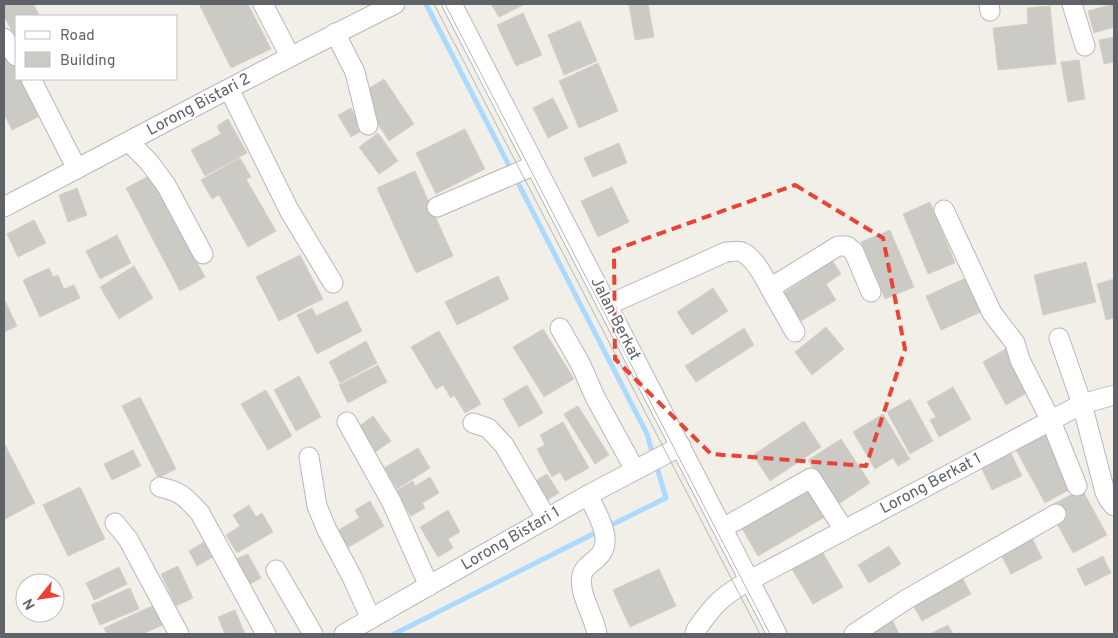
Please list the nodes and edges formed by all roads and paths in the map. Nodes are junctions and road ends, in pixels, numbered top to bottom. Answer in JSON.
{"nodes":[{"id":1,"x":263,"y":4,"type":"edge"},
{"id":2,"x":395,"y":4,"type":"edge"},
{"id":3,"x":452,"y":4,"type":"edge"},
{"id":4,"x":1072,"y":4,"type":"edge"},
{"id":5,"x":336,"y":33,"type":"junction"},
{"id":6,"x":4,"y":38,"type":"edge"},
{"id":7,"x":1085,"y":46,"type":"dead end"},
{"id":8,"x":15,"y":54,"type":"edge"},
{"id":9,"x":290,"y":56,"type":"junction"},
{"id":10,"x":32,"y":80,"type":"edge"},
{"id":11,"x":229,"y":89,"type":"junction"},
{"id":12,"x":368,"y":125,"type":"dead end"},
{"id":13,"x":129,"y":142,"type":"junction"},
{"id":14,"x":77,"y":169,"type":"junction"},
{"id":15,"x":522,"y":170,"type":"junction"},
{"id":16,"x":4,"y":207,"type":"edge"},
{"id":17,"x":436,"y":207,"type":"dead end"},
{"id":18,"x":944,"y":210,"type":"dead end"},
{"id":19,"x":203,"y":254,"type":"dead end"},
{"id":20,"x":333,"y":283,"type":"dead end"},
{"id":21,"x":770,"y":288,"type":"junction"},
{"id":22,"x":871,"y":292,"type":"dead end"},
{"id":23,"x":608,"y":306,"type":"junction"},
{"id":24,"x":560,"y":328,"type":"dead end"},
{"id":25,"x":795,"y":332,"type":"dead end"},
{"id":26,"x":1059,"y":338,"type":"dead end"},
{"id":27,"x":1114,"y":395,"type":"edge"},
{"id":28,"x":1082,"y":404,"type":"junction"},
{"id":29,"x":1051,"y":421,"type":"junction"},
{"id":30,"x":347,"y":422,"type":"dead end"},
{"id":31,"x":473,"y":424,"type":"dead end"},
{"id":32,"x":674,"y":450,"type":"junction"},
{"id":33,"x":309,"y":457,"type":"dead end"},
{"id":34,"x":639,"y":468,"type":"junction"},
{"id":35,"x":1077,"y":486,"type":"dead end"},
{"id":36,"x":160,"y":487,"type":"dead end"},
{"id":37,"x":588,"y":495,"type":"junction"},
{"id":38,"x":1114,"y":506,"type":"edge"},
{"id":39,"x":1056,"y":514,"type":"dead end"},
{"id":40,"x":547,"y":519,"type":"junction"},
{"id":41,"x":116,"y":523,"type":"dead end"},
{"id":42,"x":723,"y":528,"type":"junction"},
{"id":43,"x":844,"y":530,"type":"junction"},
{"id":44,"x":276,"y":570,"type":"dead end"},
{"id":45,"x":750,"y":580,"type":"junction"},
{"id":46,"x":429,"y":586,"type":"junction"},
{"id":47,"x":371,"y":619,"type":"junction"},
{"id":48,"x":179,"y":634,"type":"edge"},
{"id":49,"x":266,"y":634,"type":"edge"},
{"id":50,"x":313,"y":634,"type":"edge"},
{"id":51,"x":344,"y":634,"type":"edge"},
{"id":52,"x":597,"y":634,"type":"edge"},
{"id":53,"x":695,"y":634,"type":"edge"},
{"id":54,"x":777,"y":634,"type":"edge"},
{"id":55,"x":854,"y":634,"type":"edge"}],
"edges":[{"from":1,"to":9,"type":"street"},
{"from":2,"to":5,"type":"street","name":"Lorong Bistari 2"},
{"from":3,"to":15,"type":"street","name":"Jalan Berkat"},
{"from":4,"to":7,"type":"street"},
{"from":5,"to":9,"type":"street","name":"Lorong Bistari 2"},
{"from":5,"to":12,"type":"street"},
{"from":6,"to":8,"type":"street"},
{"from":9,"to":11,"type":"street","name":"Lorong Bistari 2"},
{"from":10,"to":14,"type":"street"},
{"from":11,"to":13,"type":"street","name":"Lorong Bistari 2"},
{"from":11,"to":20,"type":"street"},
{"from":13,"to":14,"type":"street","name":"Lorong Bistari 2"},
{"from":13,"to":19,"type":"street"},
{"from":14,"to":16,"type":"street","name":"Lorong Bistari 2"},
{"from":15,"to":17,"type":"street"},
{"from":15,"to":23,"type":"street","name":"Jalan Berkat"},
{"from":18,"to":29,"type":"street"},
{"from":21,"to":22,"type":"street"},
{"from":21,"to":23,"type":"street"},
{"from":21,"to":25,"type":"street"},
{"from":23,"to":32,"type":"street","name":"Jalan Berkat"},
{"from":24,"to":34,"type":"street"},
{"from":26,"to":28,"type":"street"},
{"from":27,"to":28,"type":"street","name":"Lorong Berkat 1"},
{"from":28,"to":29,"type":"street","name":"Lorong Berkat 1"},
{"from":28,"to":38,"type":"street"},
{"from":29,"to":35,"type":"street"},
{"from":29,"to":43,"type":"street","name":"Lorong Berkat 1"},
{"from":30,"to":46,"type":"street"},
{"from":31,"to":40,"type":"street"},
{"from":32,"to":34,"type":"street","name":"Lorong Bistari 1"},
{"from":32,"to":42,"type":"street","name":"Jalan Berkat"},
{"from":33,"to":47,"type":"street"},
{"from":34,"to":37,"type":"street","name":"Lorong Bistari 1"},
{"from":36,"to":49,"type":"street"},
{"from":37,"to":40,"type":"street","name":"Lorong Bistari 1"},
{"from":37,"to":52,"type":"street"},
{"from":39,"to":55,"type":"street"},
{"from":40,"to":46,"type":"street","name":"Lorong Bistari 1"},
{"from":41,"to":48,"type":"street"},
{"from":42,"to":43,"type":"street"},
{"from":42,"to":45,"type":"street","name":"Jalan Berkat"},
{"from":43,"to":45,"type":"street","name":"Lorong Berkat 1"},
{"from":44,"to":50,"type":"street"},
{"from":45,"to":53,"type":"street","name":"Lorong Berkat 1"},
{"from":45,"to":54,"type":"street","name":"Jalan Berkat"},
{"from":46,"to":47,"type":"street","name":"Lorong Bistari 1"},
{"from":47,"to":51,"type":"street","name":"Lorong Bistari 1"}]}
